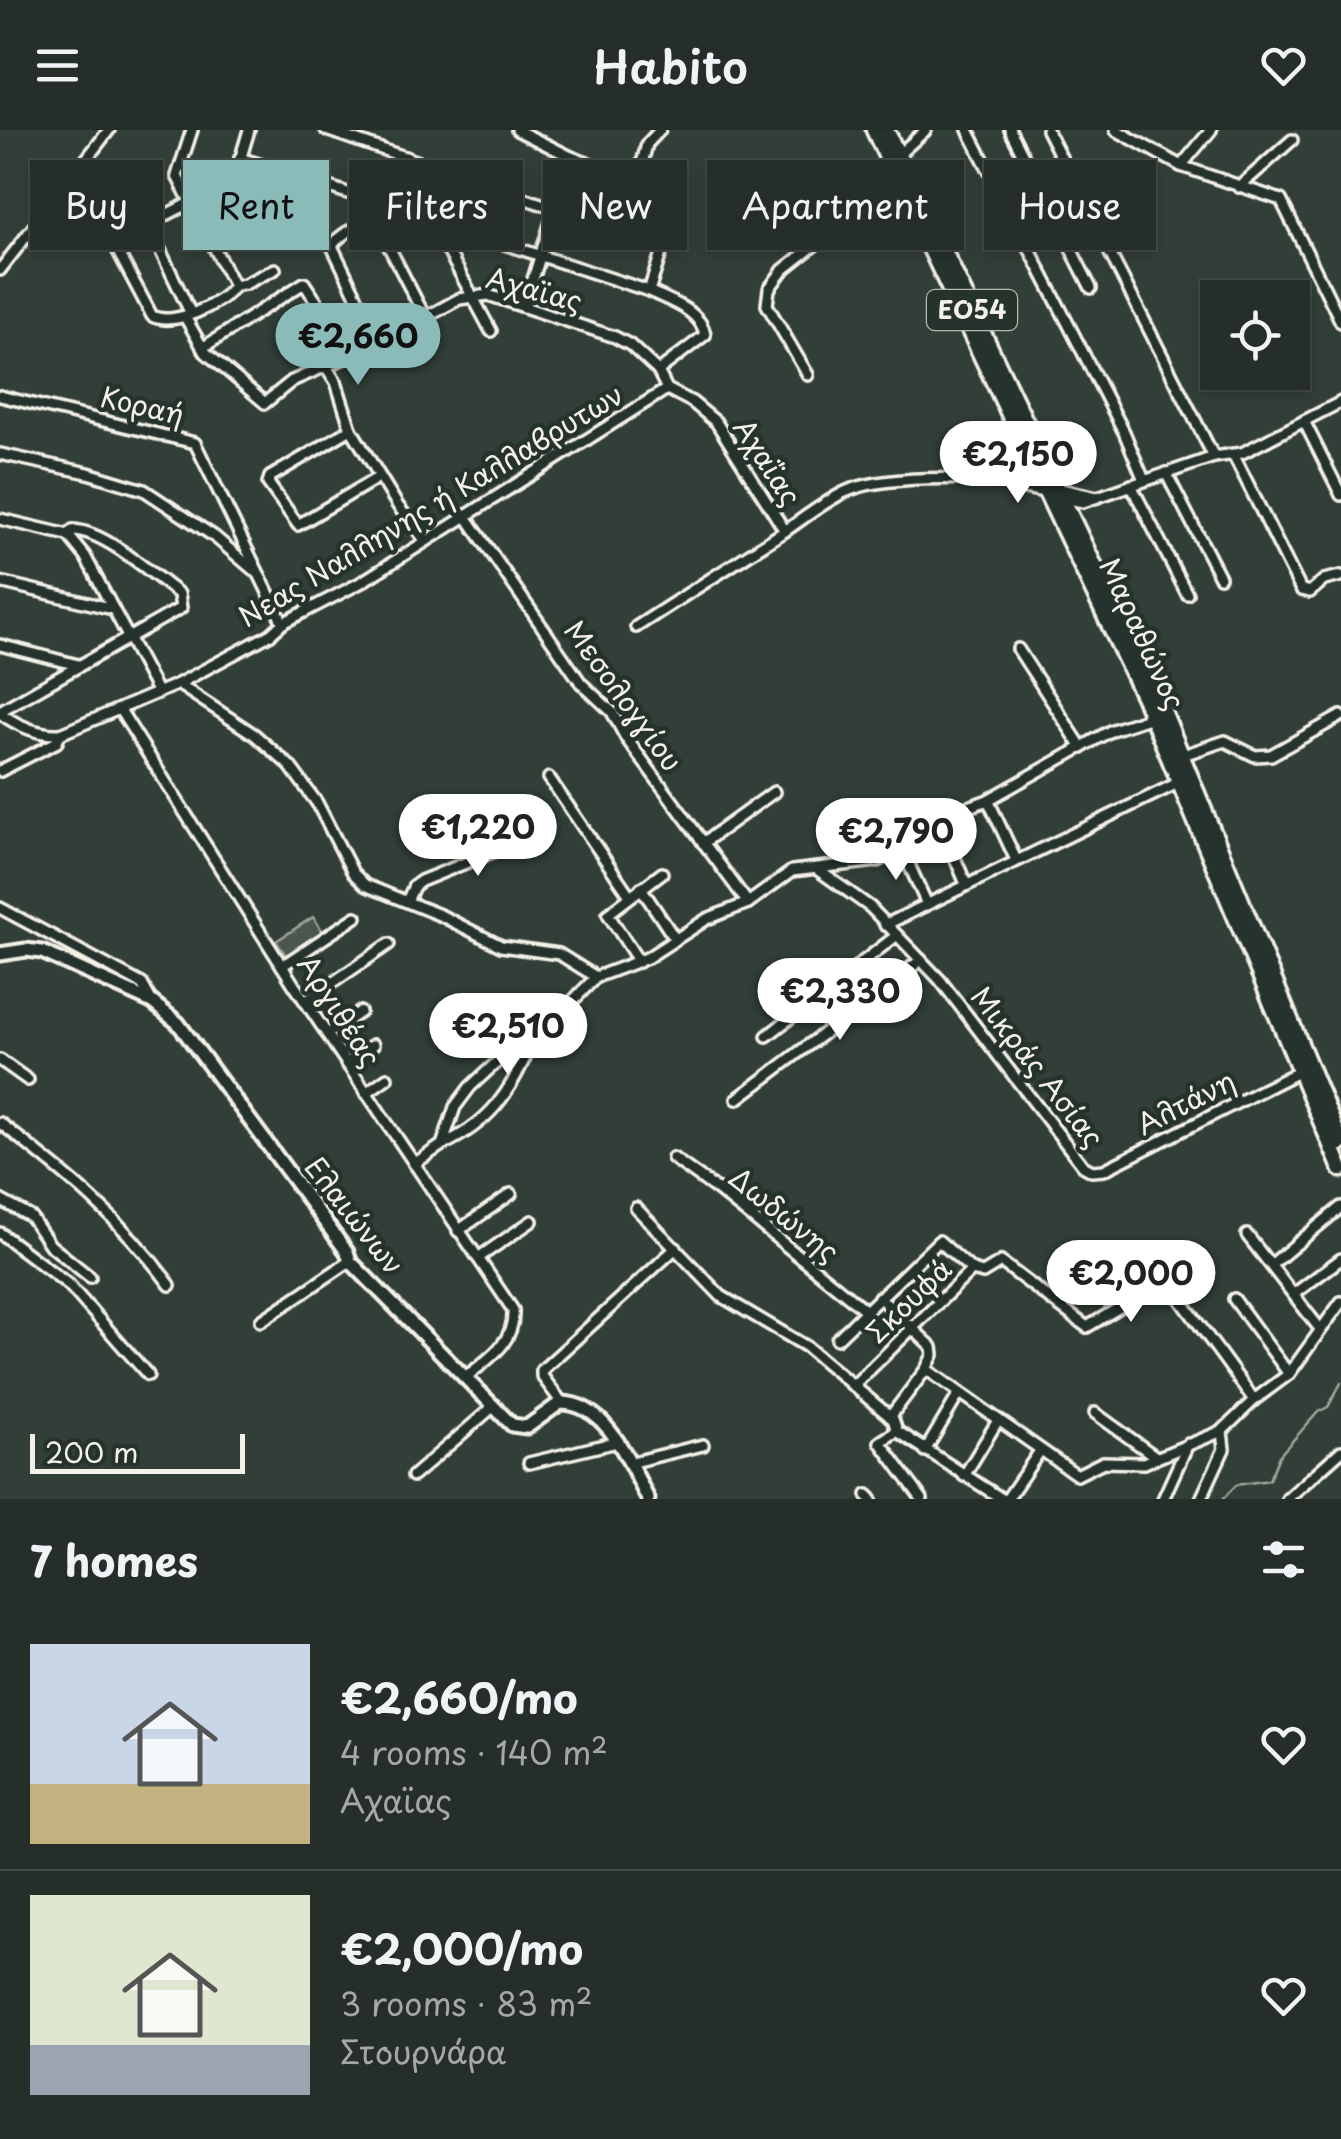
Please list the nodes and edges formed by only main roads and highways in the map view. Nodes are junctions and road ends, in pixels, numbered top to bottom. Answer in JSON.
{"nodes":[{"id":1,"x":874,"y":130,"type":"edge"},
{"id":2,"x":886,"y":130,"type":"edge"},
{"id":3,"x":895,"y":160,"type":"edge"},
{"id":4,"x":895,"y":160,"type":"edge"},
{"id":5,"x":936,"y":250,"type":"edge"},
{"id":6,"x":938,"y":250,"type":"edge"},
{"id":7,"x":1034,"y":462,"type":"junction"},
{"id":8,"x":1025,"y":481,"type":"road end"},
{"id":9,"x":1054,"y":492,"type":"junction"},
{"id":10,"x":1090,"y":500,"type":"road end"},
{"id":11,"x":1076,"y":523,"type":"junction"},
{"id":12,"x":1158,"y":715,"type":"junction"},
{"id":13,"x":0,"y":954,"type":"edge"},
{"id":14,"x":1333,"y":1118,"type":"edge"},
{"id":15,"x":1341,"y":1144,"type":"edge"},
{"id":16,"x":1341,"y":1169,"type":"edge"},
{"id":17,"x":648,"y":1499,"type":"edge"}],
"edges":[{"from":1,"to":3,"type":"main road","name":"Μαραθώνος","number":"ΕΟ54"},
{"from":2,"to":4,"type":"main road","name":"Μαραθώνος","number":"ΕΟ54"},
{"from":5,"to":7,"type":"main road","name":"Μαραθώνος","number":"ΕΟ54"},
{"from":6,"to":9,"type":"main road","name":"Μαραθώνος","number":"ΕΟ54"},
{"from":7,"to":8,"type":"main road"},
{"from":7,"to":9,"type":"main road","name":"Μαραθώνος","number":"ΕΟ54"},
{"from":9,"to":11,"type":"main road","name":"Μαραθώνος","number":"ΕΟ54"},
{"from":9,"to":12,"type":"main road","name":"Μαραθώνος","number":"ΕΟ54"},
{"from":10,"to":11,"type":"main road"},
{"from":11,"to":12,"type":"main road","name":"Μαραθώνος","number":"ΕΟ54"},
{"from":12,"to":14,"type":"main road","name":"Μαραθώνος","number":"ΕΟ54"},
{"from":12,"to":14,"type":"main road","name":"Μαραθώνος","number":"ΕΟ54"},
{"from":13,"to":17,"type":"main road","name":"Ελαιώνων"},
{"from":14,"to":15,"type":"main road","name":"Μαραθώνος","number":"ΕΟ54"},
{"from":14,"to":16,"type":"main road","name":"Μαραθώνος","number":"ΕΟ54"}]}
